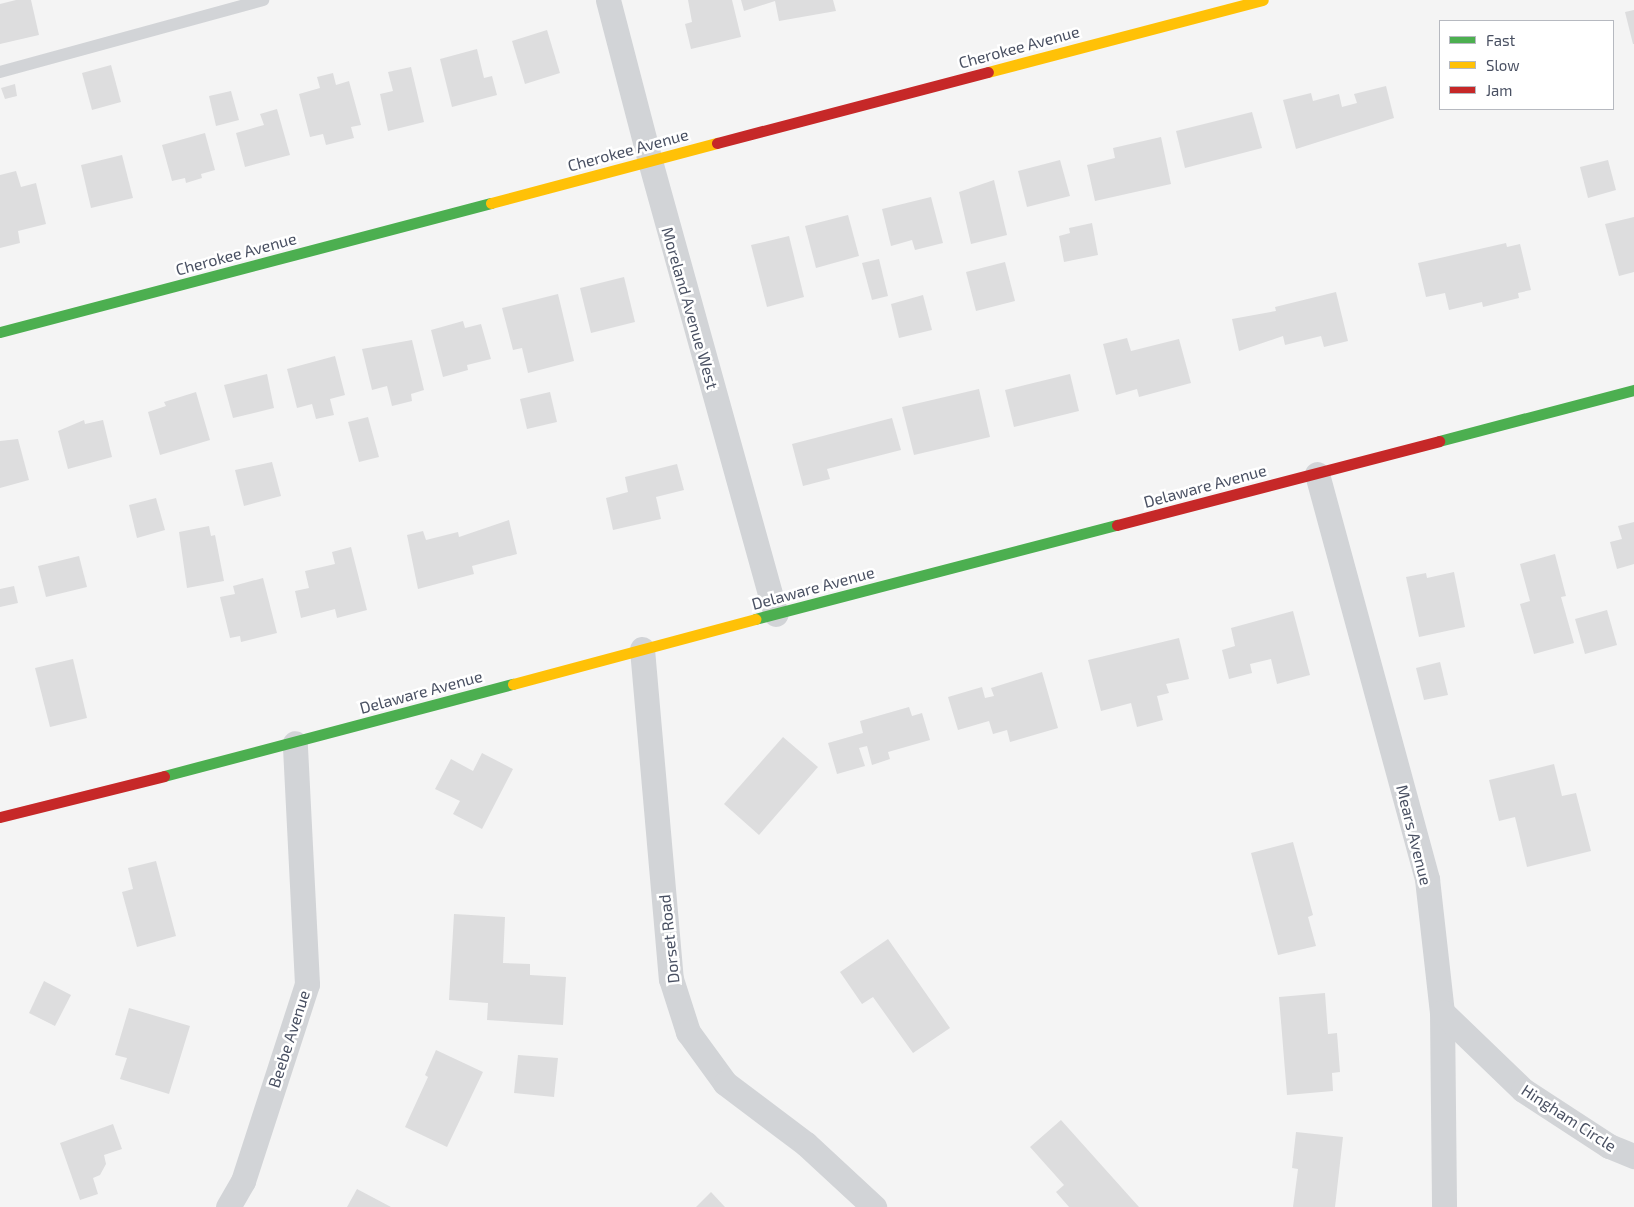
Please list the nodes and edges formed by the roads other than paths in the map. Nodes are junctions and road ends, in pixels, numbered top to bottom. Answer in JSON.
{"nodes":[{"id":1,"x":263,"y":0,"type":"edge"},
{"id":2,"x":608,"y":0,"type":"edge"},
{"id":3,"x":1263,"y":0,"type":"edge"},
{"id":4,"x":0,"y":72,"type":"edge"},
{"id":5,"x":650,"y":161,"type":"junction"},
{"id":6,"x":0,"y":332,"type":"edge"},
{"id":7,"x":1634,"y":390,"type":"edge"},
{"id":8,"x":1317,"y":474,"type":"junction"},
{"id":9,"x":776,"y":614,"type":"junction"},
{"id":10,"x":642,"y":649,"type":"junction"},
{"id":11,"x":296,"y":744,"type":"junction"},
{"id":12,"x":0,"y":817,"type":"edge"},
{"id":13,"x":1442,"y":1012,"type":"junction"},
{"id":14,"x":1634,"y":1156,"type":"edge"},
{"id":15,"x":228,"y":1207,"type":"edge"},
{"id":16,"x":874,"y":1207,"type":"edge"},
{"id":17,"x":1444,"y":1207,"type":"edge"}],
"edges":[{"from":1,"to":4,"type":"lane"},
{"from":2,"to":5,"type":"street","name":"Moreland Avenue West"},
{"from":3,"to":5,"type":"street","name":"Cherokee Avenue"},
{"from":5,"to":6,"type":"street","name":"Cherokee Avenue"},
{"from":5,"to":9,"type":"street","name":"Moreland Avenue West"},
{"from":7,"to":8,"type":"street","name":"Delaware Avenue"},
{"from":8,"to":9,"type":"street","name":"Delaware Avenue"},
{"from":8,"to":13,"type":"street","name":"Mears Avenue"},
{"from":9,"to":10,"type":"street","name":"Delaware Avenue"},
{"from":10,"to":11,"type":"street","name":"Delaware Avenue"},
{"from":10,"to":16,"type":"street","name":"Dorset Road"},
{"from":11,"to":12,"type":"street","name":"Delaware Avenue"},
{"from":11,"to":15,"type":"street","name":"Beebe Avenue"},
{"from":13,"to":14,"type":"street","name":"Hingham Circle"},
{"from":13,"to":17,"type":"street","name":"Mears Avenue"}]}
